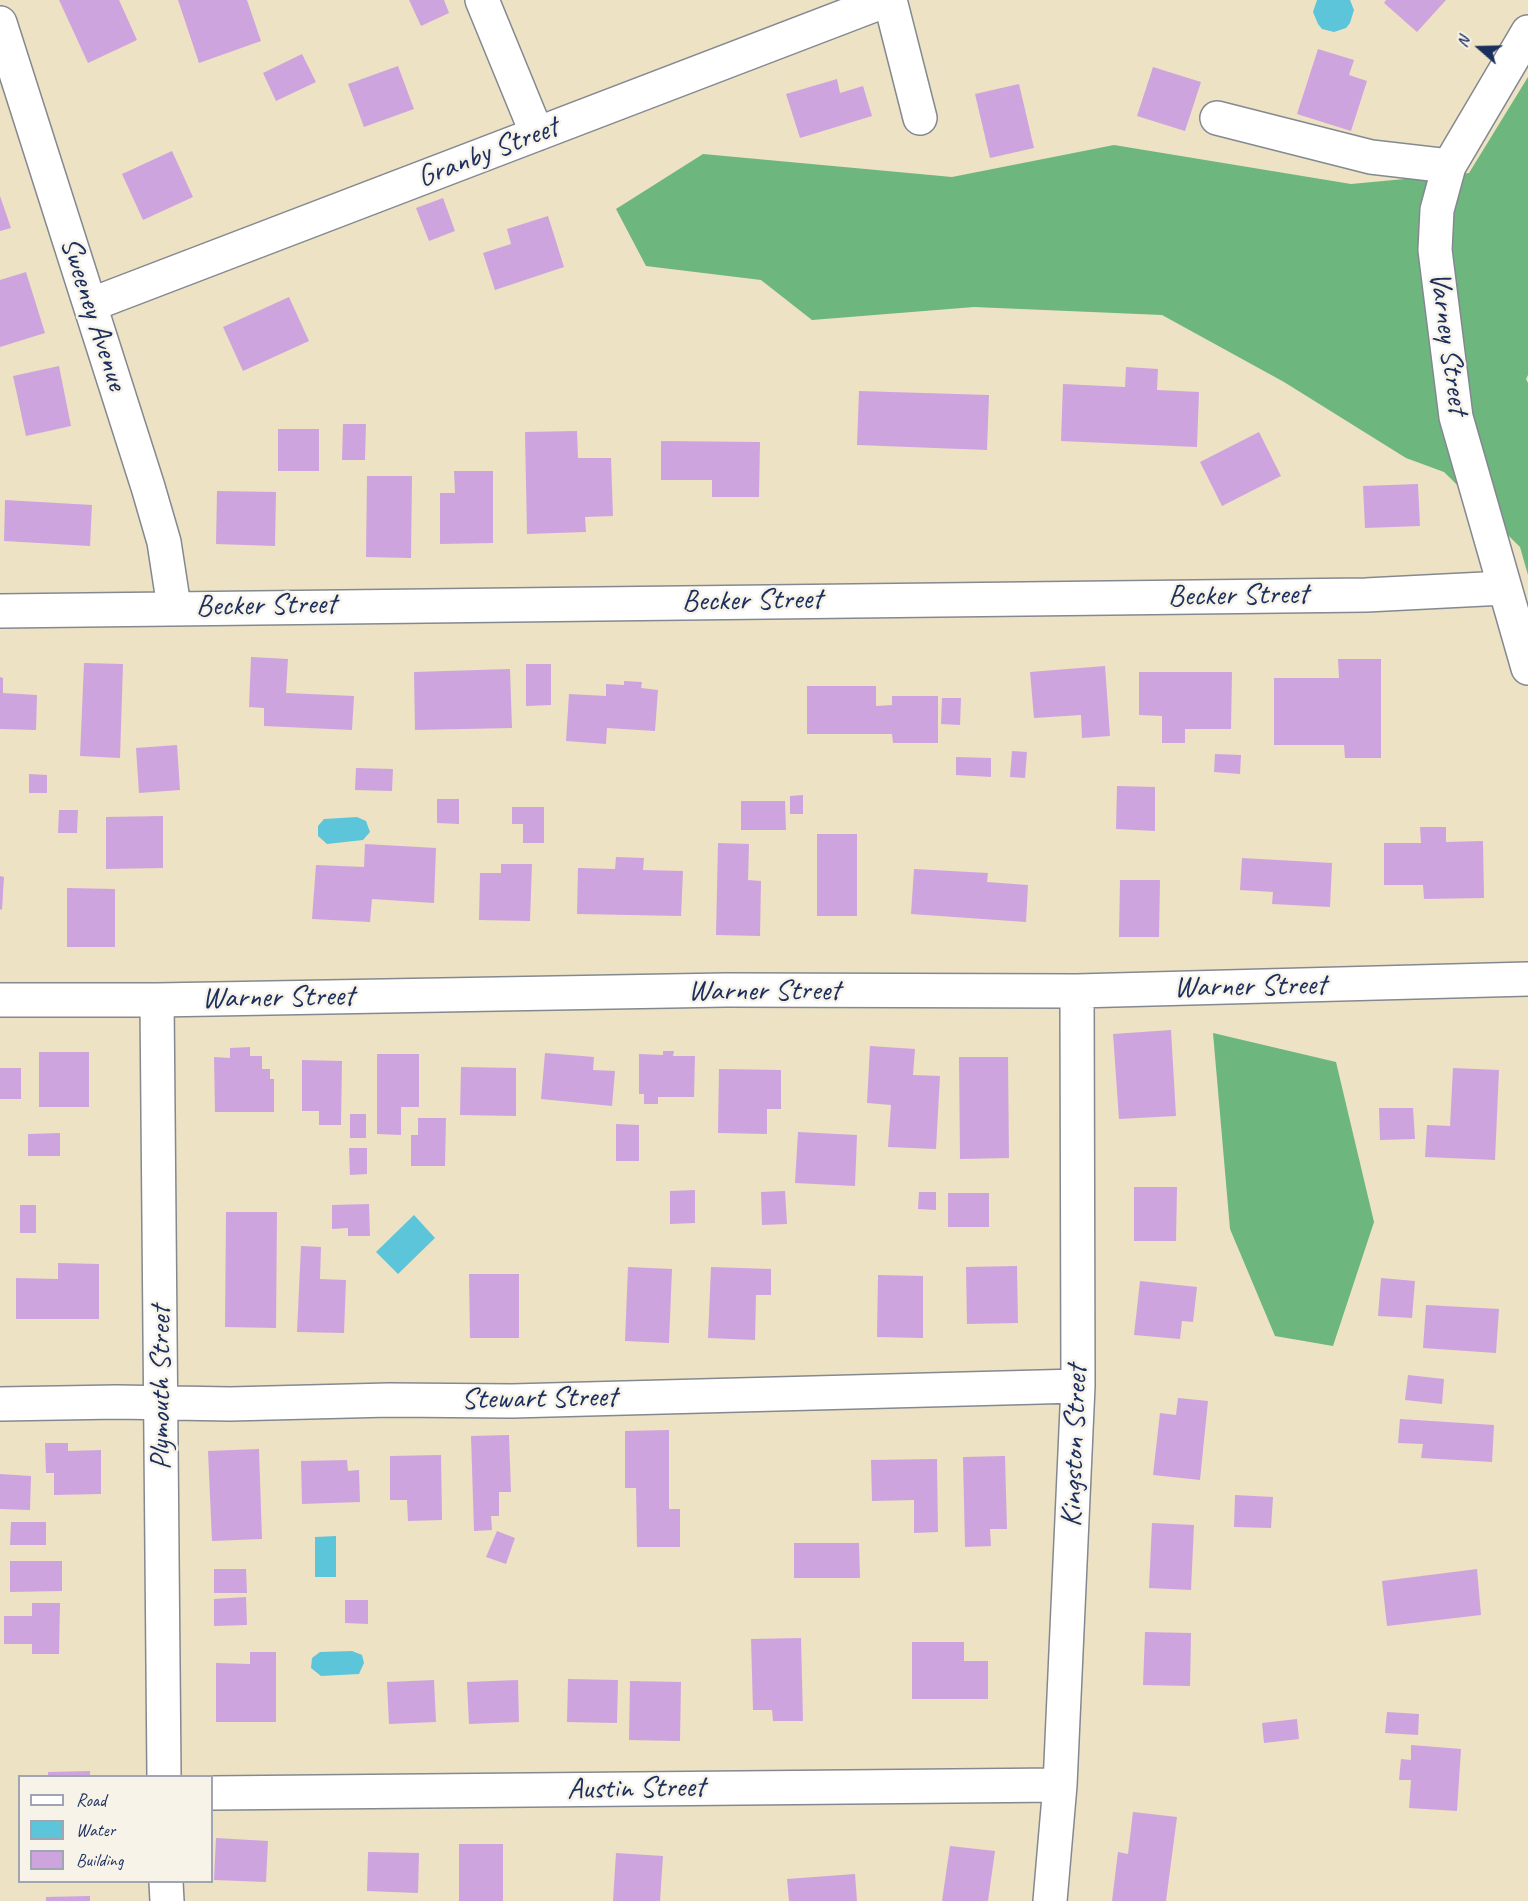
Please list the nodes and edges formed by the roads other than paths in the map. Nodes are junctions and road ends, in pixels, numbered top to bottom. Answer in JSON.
{"nodes":[{"id":1,"x":482,"y":0,"type":"edge"},
{"id":2,"x":888,"y":0,"type":"edge"},
{"id":3,"x":0,"y":23,"type":"edge"},
{"id":4,"x":1528,"y":32,"type":"edge"},
{"id":5,"x":920,"y":118,"type":"dead end"},
{"id":6,"x":1217,"y":118,"type":"dead end"},
{"id":7,"x":537,"y":134,"type":"junction"},
{"id":8,"x":1449,"y":166,"type":"junction"},
{"id":9,"x":90,"y":305,"type":"junction"},
{"id":10,"x":1504,"y":588,"type":"junction"},
{"id":11,"x":174,"y":608,"type":"junction"},
{"id":12,"x":0,"y":611,"type":"edge"},
{"id":13,"x":1528,"y":668,"type":"edge"},
{"id":14,"x":1528,"y":979,"type":"edge"},
{"id":15,"x":1077,"y":991,"type":"junction"},
{"id":16,"x":0,"y":1000,"type":"edge"},
{"id":17,"x":157,"y":1000,"type":"junction"},
{"id":18,"x":1078,"y":1386,"type":"junction"},
{"id":19,"x":161,"y":1403,"type":"junction"},
{"id":20,"x":0,"y":1404,"type":"edge"},
{"id":21,"x":164,"y":1775,"type":"edge"},
{"id":22,"x":1060,"y":1785,"type":"junction"},
{"id":23,"x":213,"y":1794,"type":"edge"},
{"id":24,"x":166,"y":1883,"type":"edge"},
{"id":25,"x":166,"y":1901,"type":"edge"},
{"id":26,"x":1050,"y":1901,"type":"edge"}],
"edges":[{"from":1,"to":7,"type":"street"},
{"from":2,"to":5,"type":"street"},
{"from":2,"to":7,"type":"street","name":"Granby Street"},
{"from":3,"to":9,"type":"street","name":"Sweeney Avenue"},
{"from":4,"to":8,"type":"street","name":"Varney Street"},
{"from":6,"to":8,"type":"street"},
{"from":7,"to":9,"type":"street","name":"Granby Street"},
{"from":8,"to":10,"type":"street","name":"Varney Street"},
{"from":9,"to":11,"type":"street","name":"Sweeney Avenue"},
{"from":10,"to":11,"type":"street","name":"Becker Street"},
{"from":10,"to":13,"type":"street","name":"Varney Street"},
{"from":11,"to":12,"type":"street","name":"Becker Street"},
{"from":14,"to":15,"type":"street","name":"Warner Street"},
{"from":15,"to":17,"type":"street","name":"Warner Street"},
{"from":15,"to":18,"type":"street","name":"Kingston Street"},
{"from":16,"to":17,"type":"street","name":"Warner Street"},
{"from":17,"to":19,"type":"street","name":"Plymouth Street"},
{"from":18,"to":19,"type":"street","name":"Stewart Street"},
{"from":18,"to":22,"type":"street","name":"Kingston Street"},
{"from":19,"to":20,"type":"street","name":"Stewart Street"},
{"from":19,"to":21,"type":"street","name":"Plymouth Street"},
{"from":22,"to":23,"type":"street","name":"Austin Street"},
{"from":22,"to":26,"type":"street","name":"Kingston Street"},
{"from":24,"to":25,"type":"street"}]}
